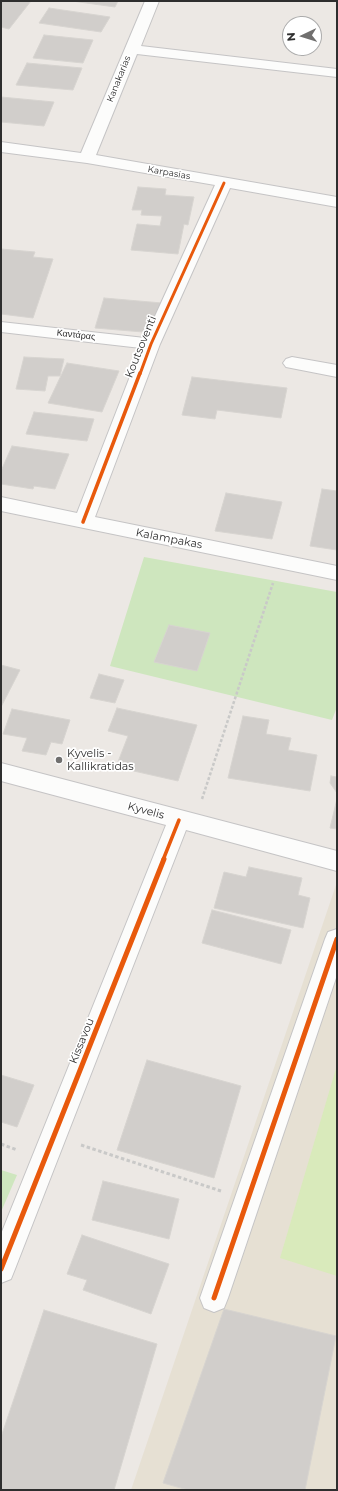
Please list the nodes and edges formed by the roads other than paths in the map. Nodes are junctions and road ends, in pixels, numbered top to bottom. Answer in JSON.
{"nodes":[{"id":1,"x":152,"y":1,"type":"edge"},
{"id":2,"x":132,"y":49,"type":"junction"},
{"id":3,"x":337,"y":73,"type":"edge"},
{"id":4,"x":1,"y":147,"type":"edge"},
{"id":5,"x":87,"y":158,"type":"junction"},
{"id":6,"x":224,"y":183,"type":"junction"},
{"id":7,"x":337,"y":202,"type":"edge"},
{"id":8,"x":1,"y":327,"type":"edge"},
{"id":9,"x":151,"y":344,"type":"junction"},
{"id":10,"x":292,"y":363,"type":"dead end"},
{"id":11,"x":337,"y":371,"type":"edge"},
{"id":12,"x":1,"y":504,"type":"edge"},
{"id":13,"x":82,"y":522,"type":"junction"},
{"id":14,"x":337,"y":573,"type":"edge"},
{"id":15,"x":1,"y":772,"type":"edge"},
{"id":16,"x":187,"y":822,"type":"junction"},
{"id":17,"x":337,"y":861,"type":"edge"},
{"id":18,"x":337,"y":939,"type":"edge"},
{"id":19,"x":1,"y":1269,"type":"edge"},
{"id":20,"x":214,"y":1298,"type":"dead end"}],
"edges":[{"from":1,"to":2,"type":"street","name":"Kanakarias"},
{"from":2,"to":3,"type":"street"},
{"from":2,"to":5,"type":"street","name":"Kanakarias"},
{"from":4,"to":5,"type":"street","name":"Karpasias"},
{"from":5,"to":6,"type":"street","name":"Karpasias"},
{"from":6,"to":7,"type":"street","name":"Karpasias"},
{"from":6,"to":9,"type":"street","name":"Koutsoventi"},
{"from":8,"to":9,"type":"street","name":"Καντάρας"},
{"from":9,"to":13,"type":"street","name":"Koutsoventi"},
{"from":10,"to":11,"type":"street"},
{"from":12,"to":13,"type":"street","name":"Kalampakas"},
{"from":13,"to":14,"type":"street","name":"Kalampakas"},
{"from":15,"to":16,"type":"street","name":"Kyvelis"},
{"from":16,"to":17,"type":"street","name":"Kyvelis"},
{"from":16,"to":19,"type":"street","name":"Kissavou"},
{"from":18,"to":20,"type":"street"}]}
